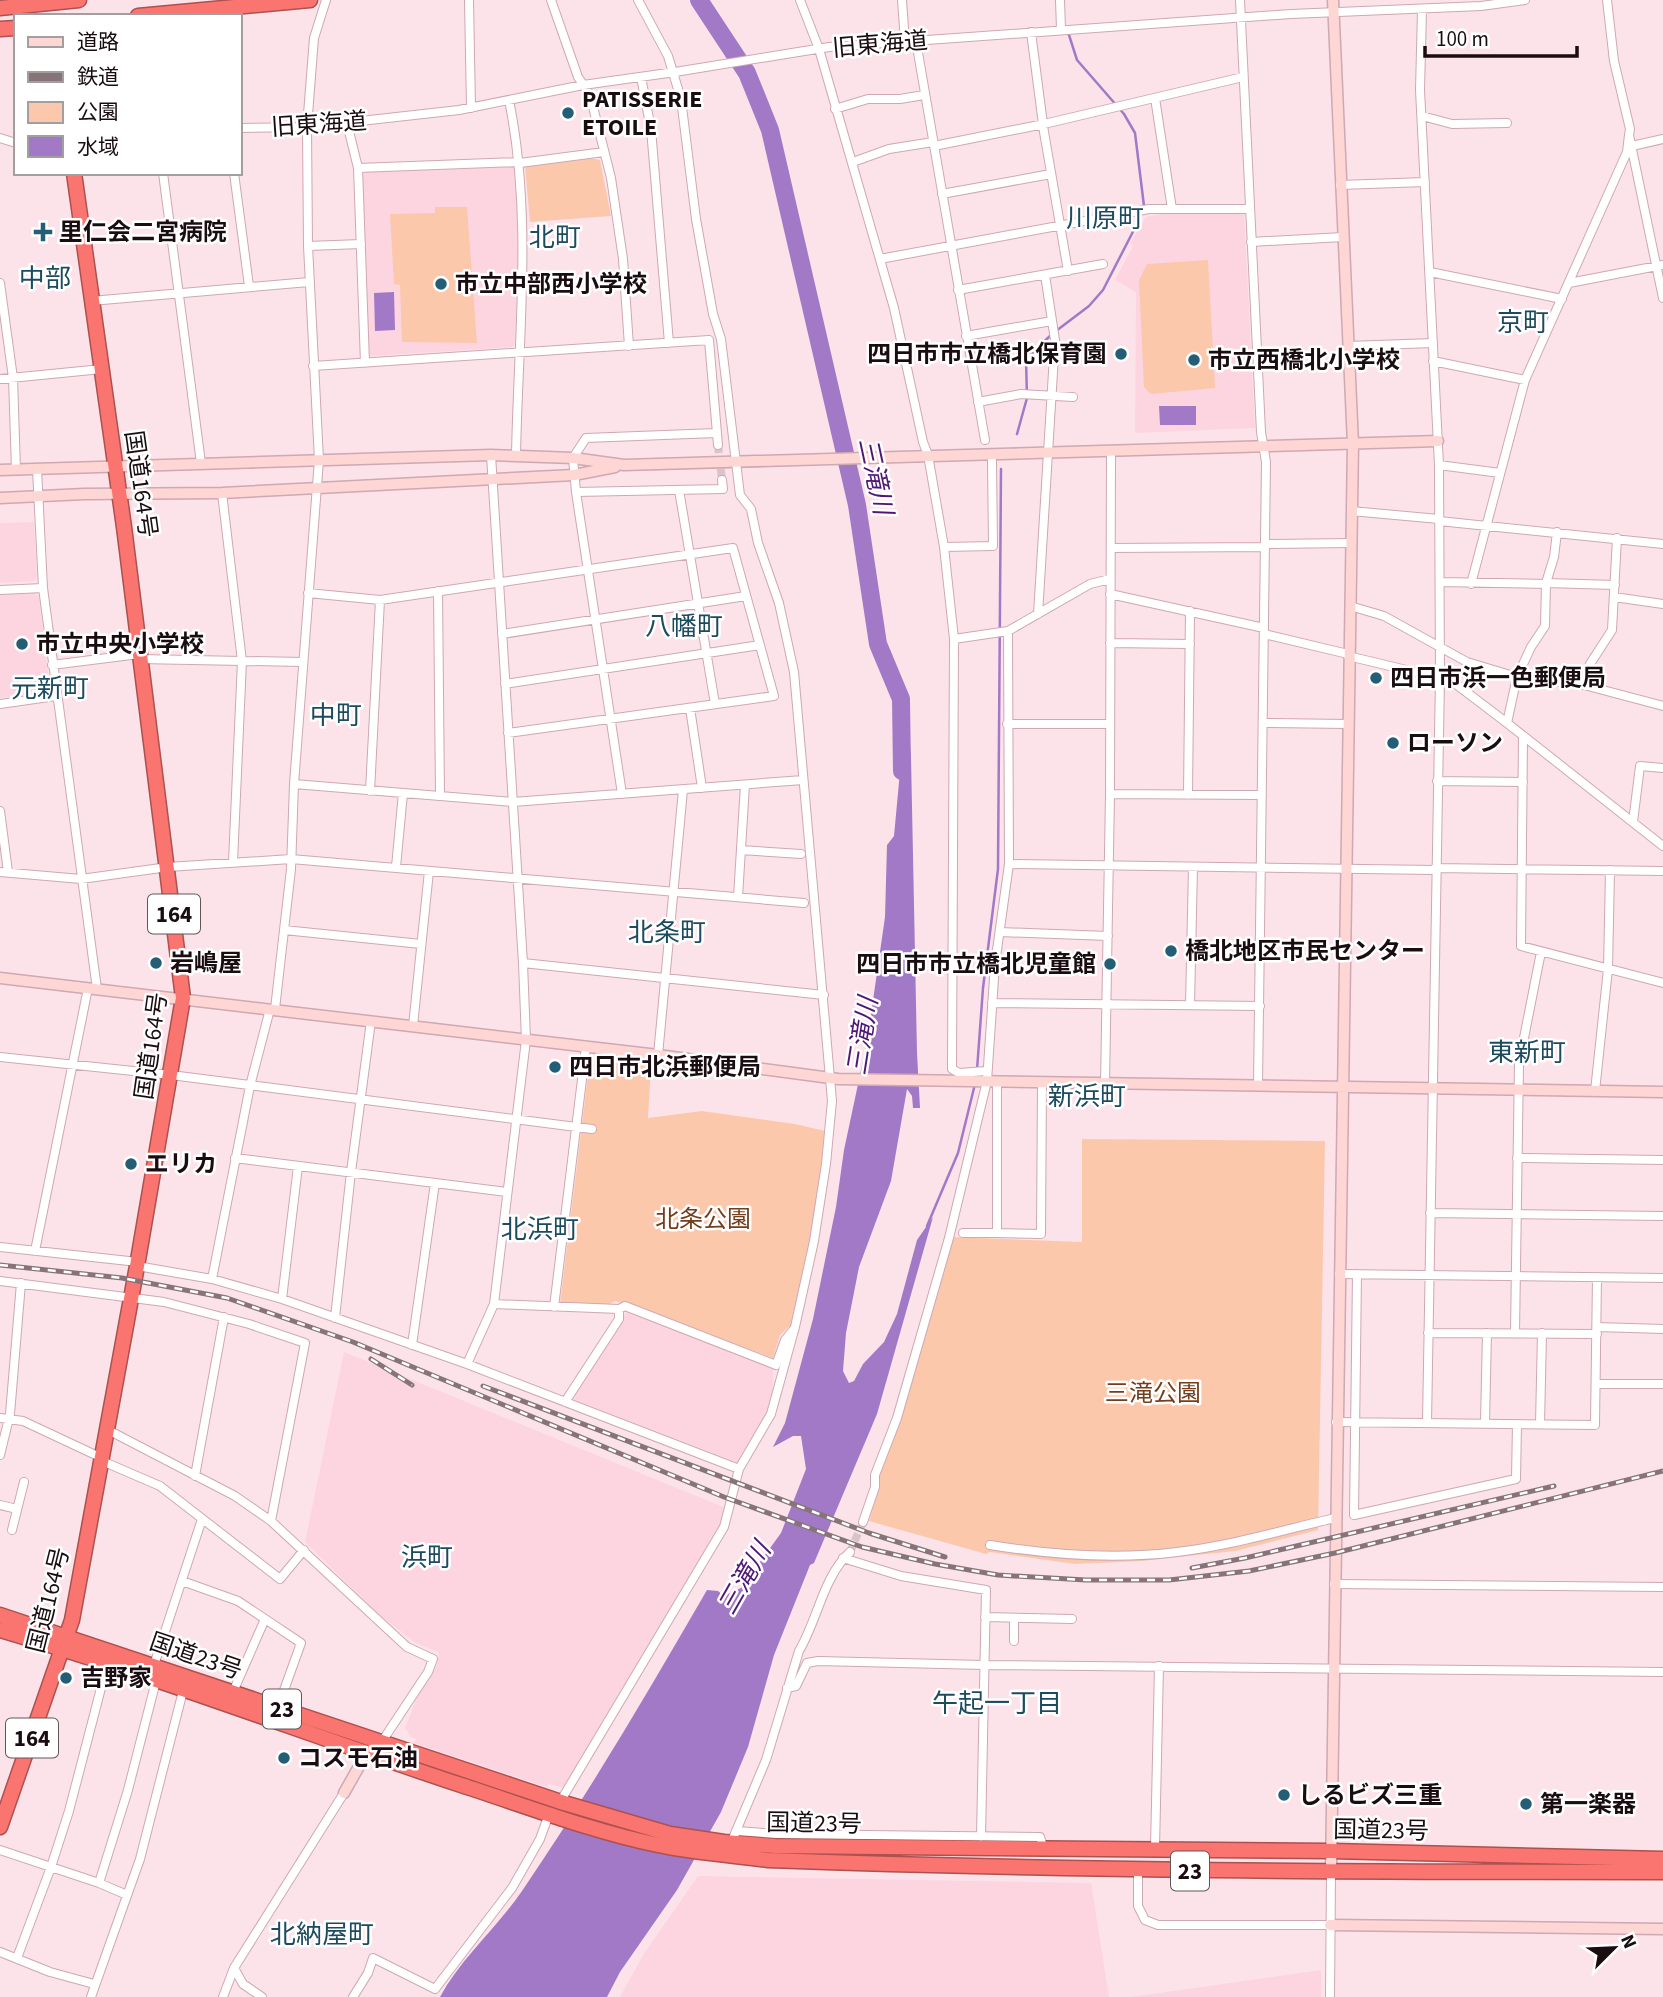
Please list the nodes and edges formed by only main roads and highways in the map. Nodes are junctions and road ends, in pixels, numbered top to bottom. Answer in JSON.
{"nodes":[{"id":1,"x":79,"y":0,"type":"edge"},
{"id":2,"x":310,"y":0,"type":"edge"},
{"id":3,"x":50,"y":6,"type":"edge"},
{"id":4,"x":0,"y":8,"type":"edge"},
{"id":5,"x":218,"y":12,"type":"edge"},
{"id":6,"x":179,"y":14,"type":"edge"},
{"id":7,"x":74,"y":175,"type":"edge"},
{"id":8,"x":0,"y":1615,"type":"edge"},
{"id":9,"x":0,"y":1630,"type":"edge"},
{"id":10,"x":64,"y":1642,"type":"junction"},
{"id":11,"x":557,"y":1809,"type":"junction"},
{"id":12,"x":0,"y":1827,"type":"edge"},
{"id":13,"x":727,"y":1842,"type":"junction"},
{"id":14,"x":1663,"y":1859,"type":"edge"},
{"id":15,"x":1663,"y":1872,"type":"edge"}],
"edges":[{"from":1,"to":3,"type":"highway"},
{"from":2,"to":5,"type":"highway"},
{"from":3,"to":4,"type":"highway"},
{"from":5,"to":6,"type":"highway"},
{"from":7,"to":10,"type":"highway","name":"国道164号","number":"164"},
{"from":8,"to":10,"type":"highway","name":"国道23号","number":"23"},
{"from":9,"to":10,"type":"highway","name":"国道23号","number":"23"},
{"from":10,"to":11,"type":"highway","name":"国道23号","number":"23"},
{"from":10,"to":11,"type":"highway","name":"国道23号","number":"23"},
{"from":10,"to":12,"type":"highway","name":"国道164号","number":"164"},
{"from":11,"to":13,"type":"highway","name":"国道23号","number":"23"},
{"from":13,"to":14,"type":"highway","name":"国道23号","number":"23"},
{"from":13,"to":15,"type":"highway","name":"国道23号","number":"23"}]}
